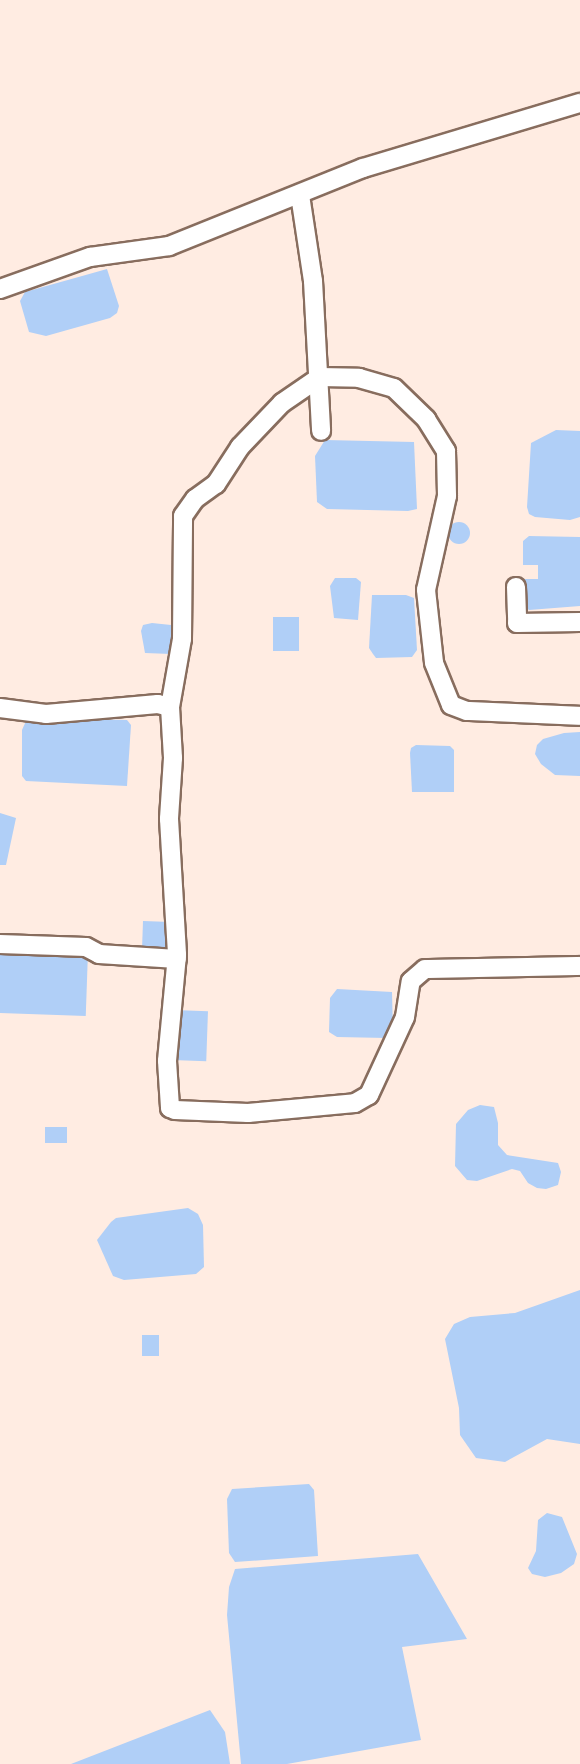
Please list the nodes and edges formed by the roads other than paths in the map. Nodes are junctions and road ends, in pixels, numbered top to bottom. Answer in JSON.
{"nodes":[{"id":1,"x":580,"y":103,"type":"edge"},
{"id":2,"x":300,"y":195,"type":"junction"},
{"id":3,"x":0,"y":289,"type":"edge"},
{"id":4,"x":320,"y":377,"type":"junction"},
{"id":5,"x":321,"y":431,"type":"dead end"},
{"id":6,"x":516,"y":587,"type":"dead end"},
{"id":7,"x":580,"y":622,"type":"edge"},
{"id":8,"x":170,"y":707,"type":"junction"},
{"id":9,"x":0,"y":708,"type":"edge"},
{"id":10,"x":580,"y":716,"type":"edge"},
{"id":11,"x":0,"y":944,"type":"edge"},
{"id":12,"x":177,"y":959,"type":"junction"},
{"id":13,"x":580,"y":967,"type":"edge"}],
"edges":[{"from":1,"to":2,"type":"street"},
{"from":2,"to":3,"type":"street"},
{"from":2,"to":4,"type":"street"},
{"from":4,"to":5,"type":"street"},
{"from":4,"to":8,"type":"street"},
{"from":4,"to":10,"type":"street"},
{"from":6,"to":7,"type":"street"},
{"from":8,"to":9,"type":"street"},
{"from":8,"to":12,"type":"street"},
{"from":11,"to":12,"type":"street"},
{"from":12,"to":13,"type":"street"}]}
